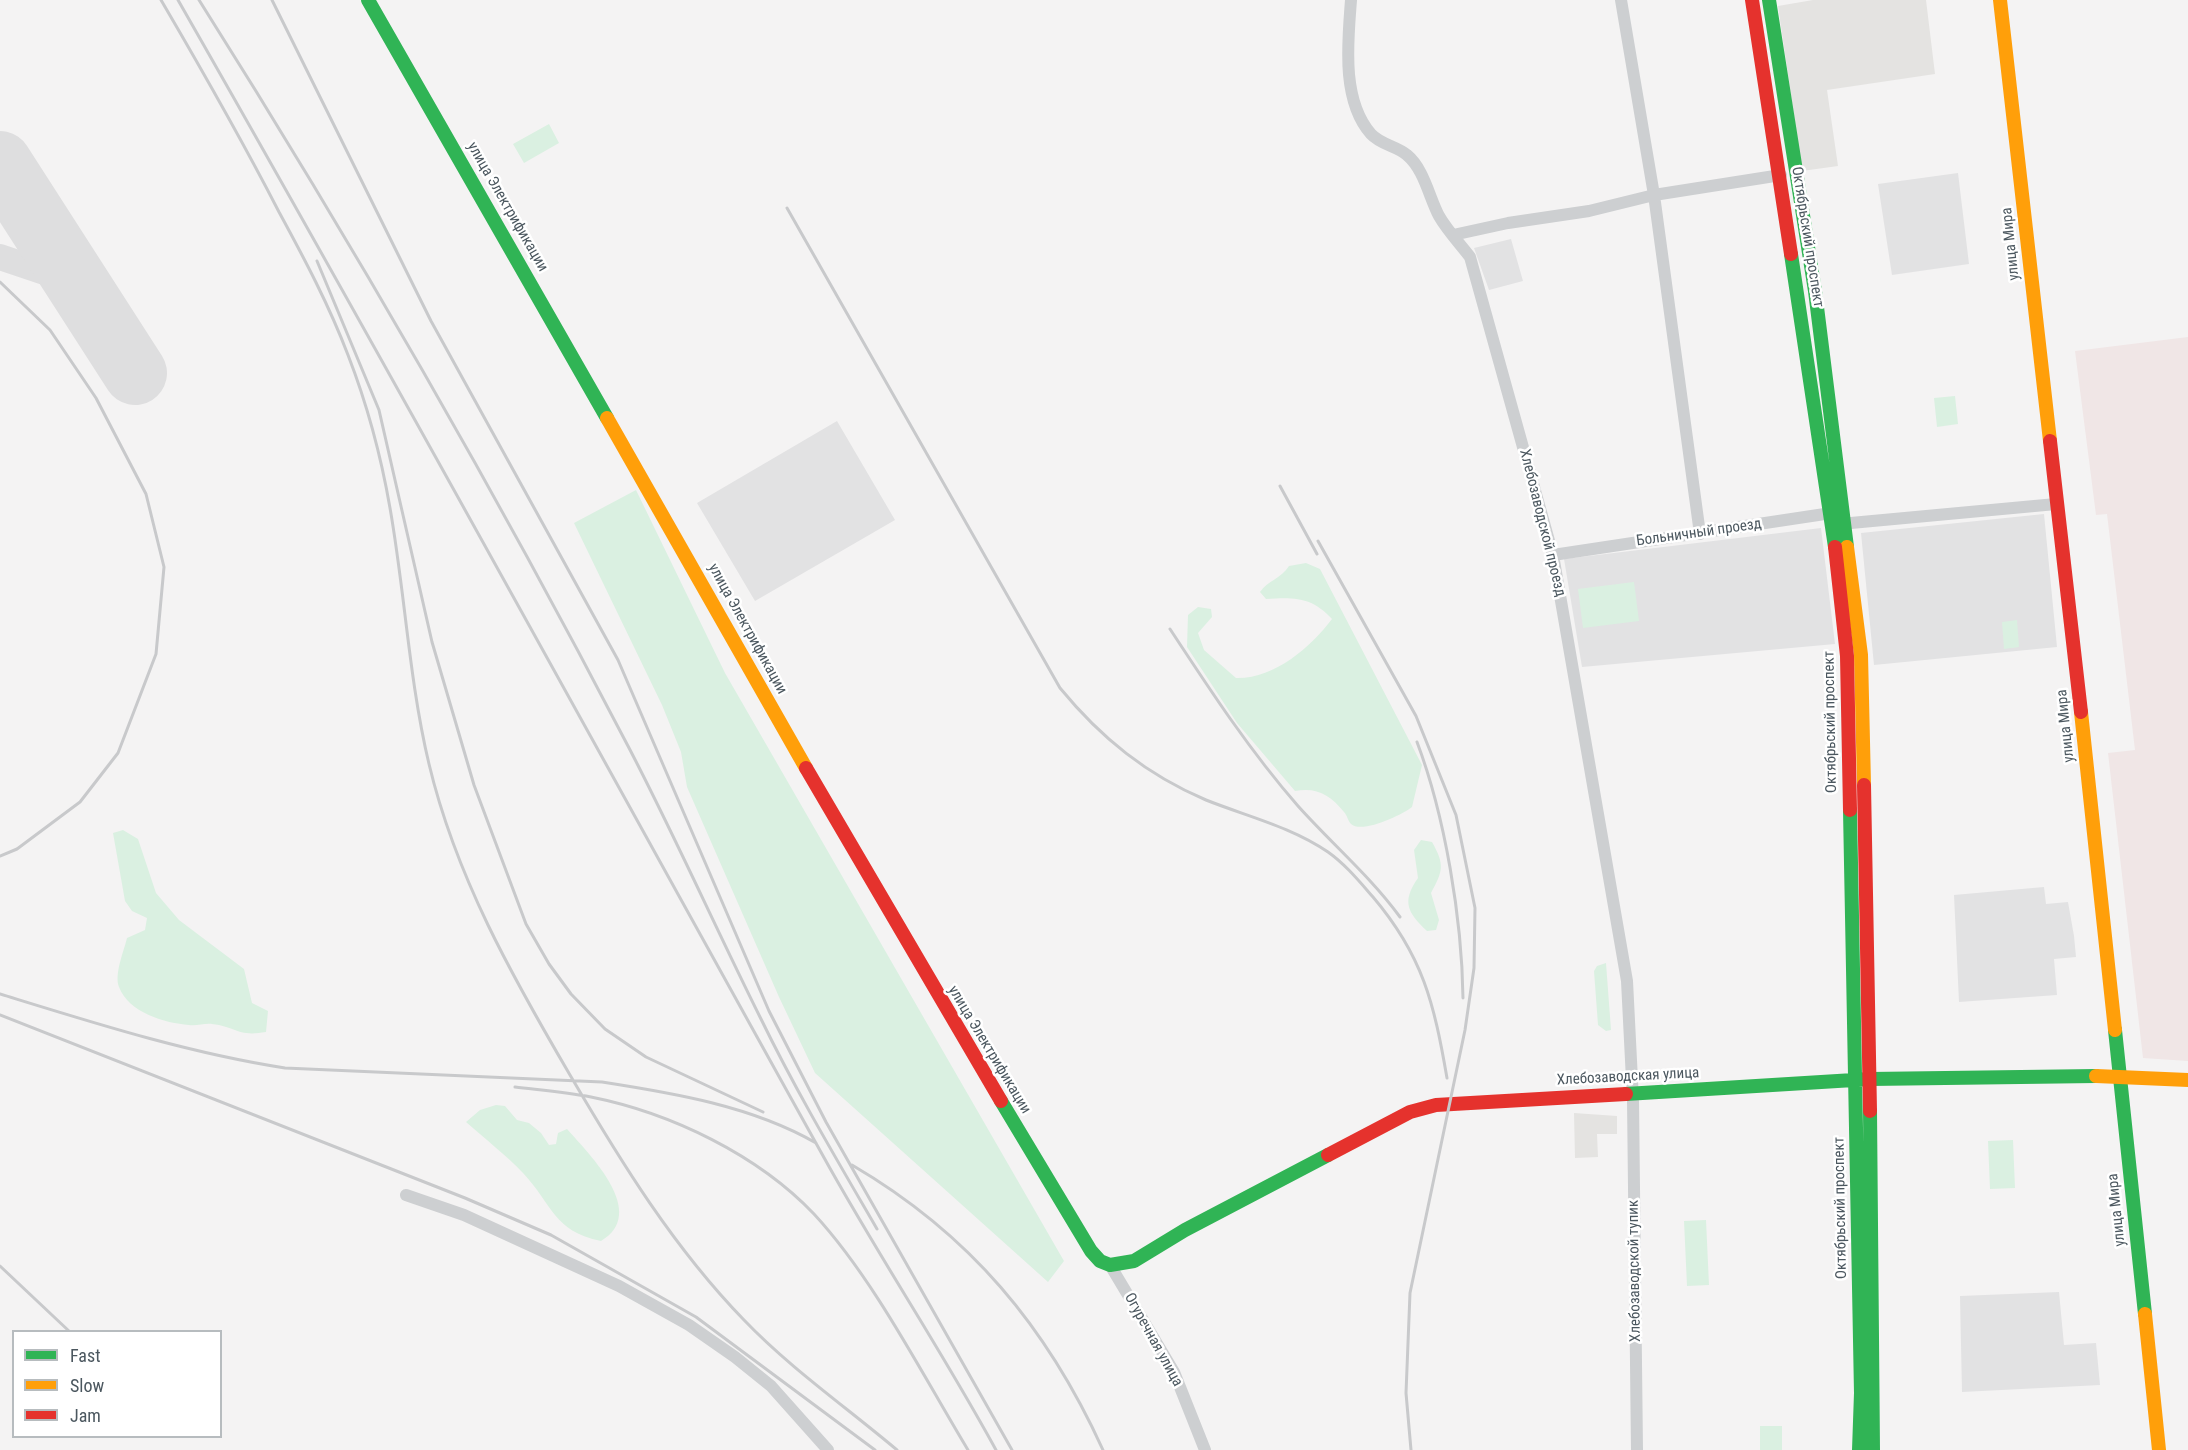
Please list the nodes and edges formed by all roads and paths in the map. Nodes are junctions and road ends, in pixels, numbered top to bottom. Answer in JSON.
{"nodes":[{"id":1,"x":368,"y":0,"type":"edge"},
{"id":2,"x":1351,"y":0,"type":"edge"},
{"id":3,"x":1621,"y":0,"type":"edge"},
{"id":4,"x":1752,"y":0,"type":"edge"},
{"id":5,"x":1769,"y":0,"type":"edge"},
{"id":6,"x":2000,"y":0,"type":"edge"},
{"id":7,"x":1781,"y":175,"type":"junction"},
{"id":8,"x":1654,"y":195,"type":"junction"},
{"id":9,"x":1453,"y":235,"type":"junction"},
{"id":10,"x":2056,"y":504,"type":"junction"},
{"id":11,"x":1838,"y":518,"type":"junction"},
{"id":12,"x":1700,"y":534,"type":"junction"},
{"id":13,"x":1553,"y":555,"type":"junction"},
{"id":14,"x":2120,"y":1076,"type":"junction"},
{"id":15,"x":1863,"y":1080,"type":"junction"},
{"id":16,"x":2188,"y":1080,"type":"edge"},
{"id":17,"x":1632,"y":1093,"type":"junction"},
{"id":18,"x":406,"y":1195,"type":"dead end"},
{"id":19,"x":1110,"y":1265,"type":"junction"},
{"id":20,"x":828,"y":1450,"type":"edge"},
{"id":21,"x":1205,"y":1450,"type":"edge"},
{"id":22,"x":1637,"y":1450,"type":"edge"},
{"id":23,"x":1859,"y":1450,"type":"edge"},
{"id":24,"x":1873,"y":1450,"type":"edge"},
{"id":25,"x":2158,"y":1450,"type":"edge"}],
"edges":[{"from":1,"to":19,"type":"main road","name":"улица Электрификации"},
{"from":2,"to":9,"type":"street","name":"Хлебозаводской проезд"},
{"from":3,"to":8,"type":"street"},
{"from":4,"to":7,"type":"main road","name":"Октябрьский проспект"},
{"from":5,"to":11,"type":"main road","name":"Октябрьский проспект"},
{"from":6,"to":10,"type":"main road","name":"улица Мира"},
{"from":7,"to":8,"type":"street"},
{"from":7,"to":11,"type":"main road","name":"Октябрьский проспект"},
{"from":8,"to":9,"type":"street"},
{"from":8,"to":12,"type":"street"},
{"from":9,"to":13,"type":"street","name":"Хлебозаводской проезд"},
{"from":10,"to":11,"type":"street","name":"Больничный проезд"},
{"from":10,"to":14,"type":"main road","name":"улица Мира"},
{"from":11,"to":12,"type":"street","name":"Больничный проезд"},
{"from":11,"to":15,"type":"main road","name":"Октябрьский проспект"},
{"from":12,"to":13,"type":"street","name":"Больничный проезд"},
{"from":13,"to":17,"type":"street","name":"Хлебозаводской проезд"},
{"from":14,"to":15,"type":"main road","name":"Хлебозаводская улица"},
{"from":14,"to":16,"type":"main road","name":"Хлебозаводская улица"},
{"from":14,"to":25,"type":"main road","name":"улица Мира"},
{"from":15,"to":17,"type":"main road","name":"Хлебозаводская улица"},
{"from":15,"to":23,"type":"main road","name":"Октябрьский проспект"},
{"from":15,"to":24,"type":"main road","name":"Октябрьский проспект"},
{"from":17,"to":19,"type":"main road","name":"Хлебозаводская улица"},
{"from":17,"to":22,"type":"street","name":"Хлебозаводской тупик"},
{"from":18,"to":20,"type":"street"},
{"from":19,"to":21,"type":"street","name":"Огуречная улица"}]}
